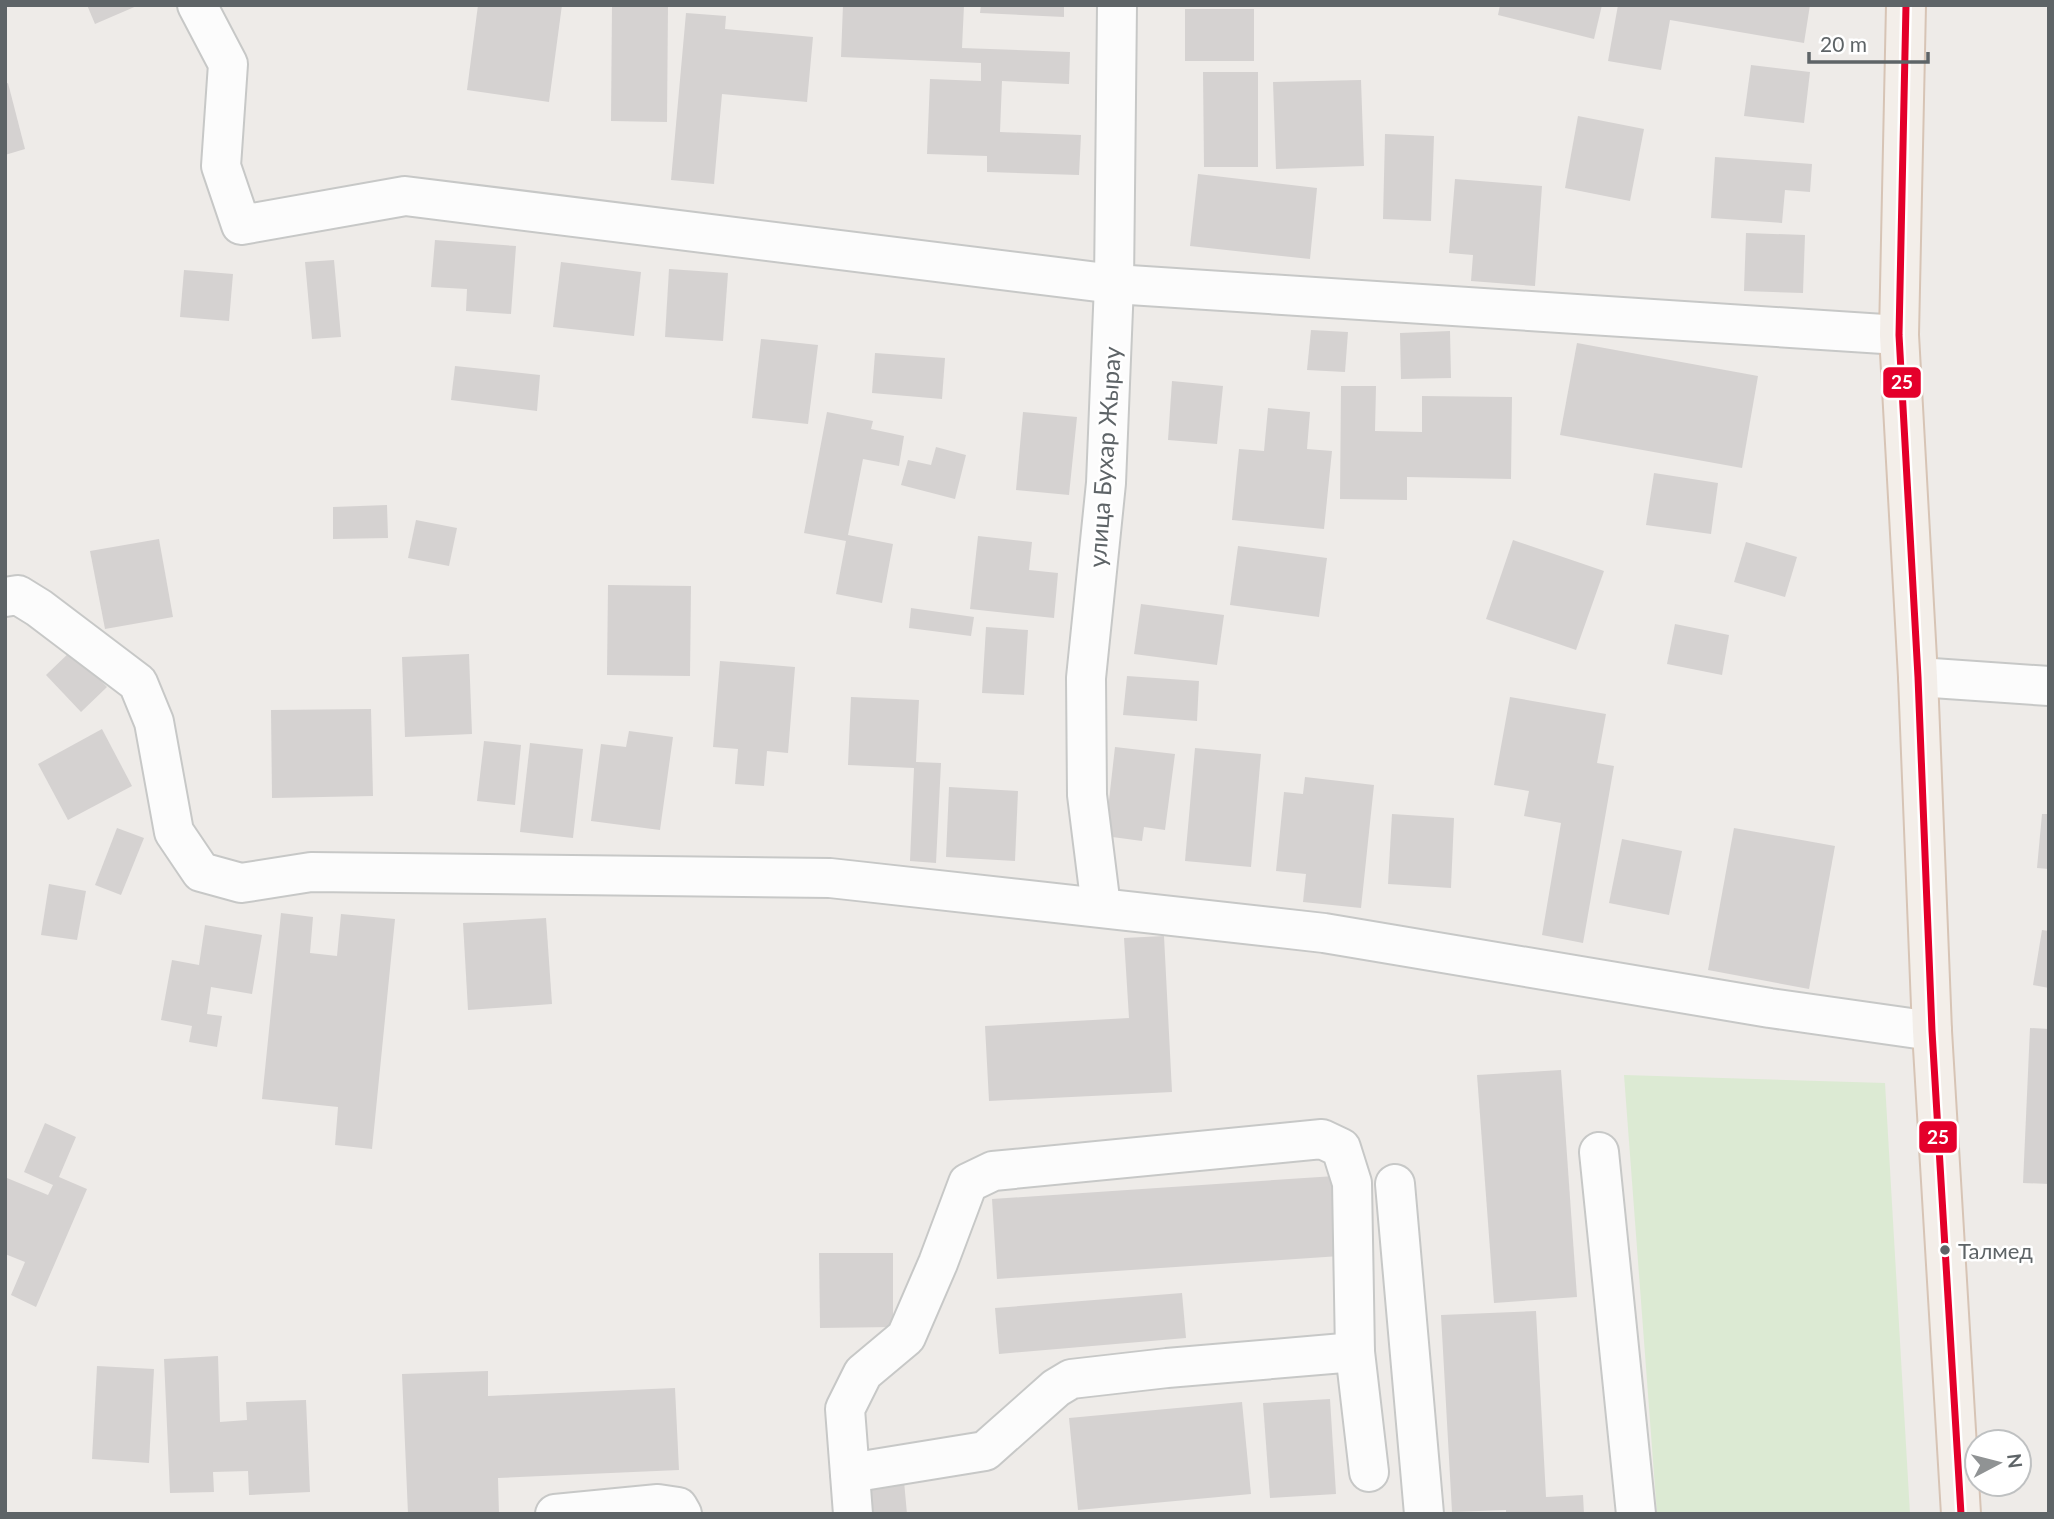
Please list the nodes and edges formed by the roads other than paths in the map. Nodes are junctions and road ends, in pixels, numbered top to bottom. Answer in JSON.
{"nodes":[{"id":1,"x":197,"y":5,"type":"edge"},
{"id":2,"x":1117,"y":5,"type":"edge"},
{"id":3,"x":1906,"y":5,"type":"edge"},
{"id":4,"x":1114,"y":284,"type":"junction"},
{"id":5,"x":1899,"y":335,"type":"junction"},
{"id":6,"x":22,"y":603,"type":"edge"},
{"id":7,"x":1918,"y":677,"type":"junction"},
{"id":8,"x":2049,"y":686,"type":"edge"},
{"id":9,"x":1101,"y":907,"type":"junction"},
{"id":10,"x":1931,"y":1031,"type":"junction"},
{"id":11,"x":1599,"y":1152,"type":"dead end"},
{"id":12,"x":1395,"y":1184,"type":"dead end"},
{"id":13,"x":1354,"y":1352,"type":"junction"},
{"id":14,"x":1369,"y":1472,"type":"dead end"},
{"id":15,"x":850,"y":1473,"type":"junction"},
{"id":16,"x":555,"y":1514,"type":"edge"},
{"id":17,"x":682,"y":1514,"type":"edge"},
{"id":18,"x":853,"y":1514,"type":"edge"},
{"id":19,"x":1424,"y":1514,"type":"edge"},
{"id":20,"x":1636,"y":1514,"type":"edge"},
{"id":21,"x":1961,"y":1514,"type":"edge"}],
"edges":[{"from":1,"to":4,"type":"street"},
{"from":2,"to":4,"type":"street","name":"улица Бухар Жырау"},
{"from":3,"to":5,"type":"main road"},
{"from":4,"to":5,"type":"street"},
{"from":4,"to":9,"type":"street","name":"улица Бухар Жырау"},
{"from":5,"to":7,"type":"main road"},
{"from":6,"to":9,"type":"street"},
{"from":7,"to":8,"type":"street"},
{"from":7,"to":10,"type":"main road"},
{"from":9,"to":10,"type":"street"},
{"from":10,"to":21,"type":"main road"},
{"from":11,"to":20,"type":"street"},
{"from":12,"to":19,"type":"street"},
{"from":13,"to":14,"type":"street"},
{"from":13,"to":15,"type":"street"},
{"from":13,"to":15,"type":"street"},
{"from":15,"to":18,"type":"street"},
{"from":16,"to":17,"type":"street"}]}
